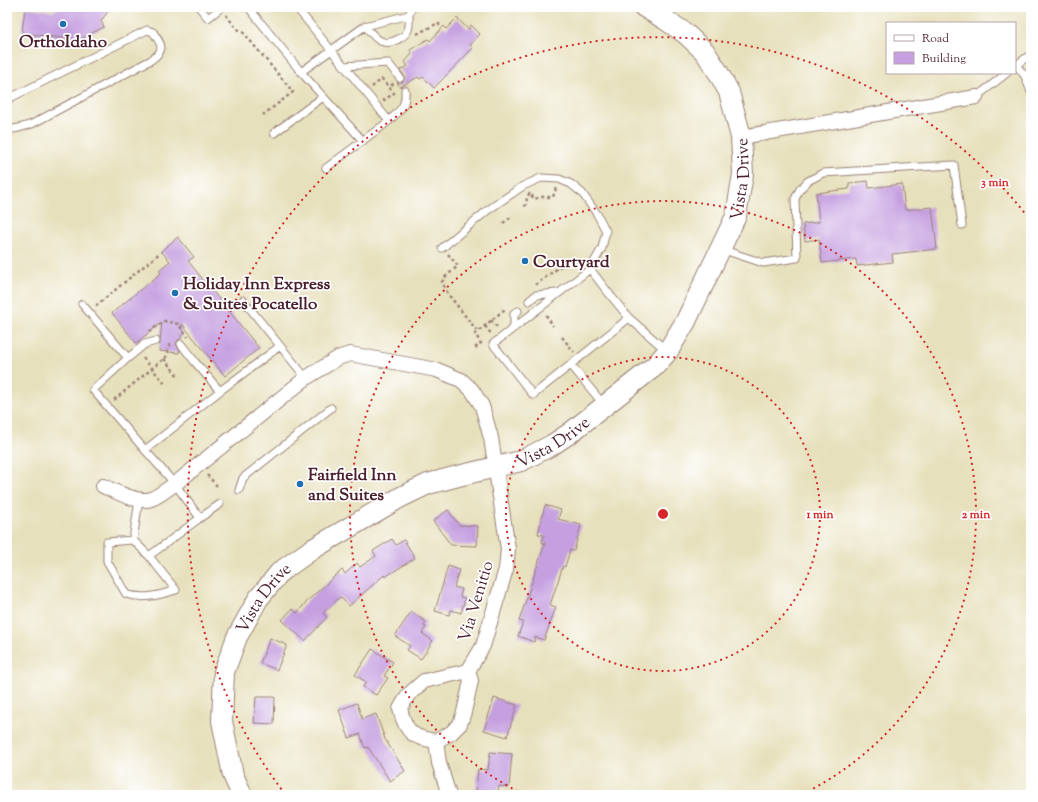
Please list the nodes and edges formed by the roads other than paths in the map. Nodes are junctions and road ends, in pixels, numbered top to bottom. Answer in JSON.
{"nodes":[{"id":1,"x":199,"y":7,"type":"edge"},
{"id":2,"x":222,"y":7,"type":"edge"},
{"id":3,"x":248,"y":7,"type":"edge"},
{"id":4,"x":296,"y":7,"type":"edge"},
{"id":5,"x":412,"y":7,"type":"edge"},
{"id":6,"x":644,"y":7,"type":"edge"},
{"id":7,"x":409,"y":15,"type":"junction"},
{"id":8,"x":365,"y":26,"type":"junction"},
{"id":9,"x":332,"y":50,"type":"junction"},
{"id":10,"x":1031,"y":54,"type":"edge"},
{"id":11,"x":344,"y":66,"type":"junction"},
{"id":12,"x":1016,"y":66,"type":"edge"},
{"id":13,"x":301,"y":72,"type":"junction"},
{"id":14,"x":1006,"y":74,"type":"edge"},
{"id":15,"x":400,"y":78,"type":"dead end"},
{"id":16,"x":405,"y":90,"type":"dead end"},
{"id":17,"x":1031,"y":92,"type":"edge"},
{"id":18,"x":323,"y":97,"type":"junction"},
{"id":19,"x":976,"y":98,"type":"joint"},
{"id":20,"x":7,"y":101,"type":"edge"},
{"id":21,"x":389,"y":121,"type":"junction"},
{"id":22,"x":7,"y":130,"type":"edge"},
{"id":23,"x":274,"y":133,"type":"dead end"},
{"id":24,"x":741,"y":137,"type":"junction"},
{"id":25,"x":363,"y":141,"type":"junction"},
{"id":26,"x":326,"y":168,"type":"dead end"},
{"id":27,"x":962,"y":225,"type":"dead end"},
{"id":28,"x":721,"y":249,"type":"junction"},
{"id":29,"x":445,"y":251,"type":"road end"},
{"id":30,"x":590,"y":269,"type":"junction"},
{"id":31,"x":557,"y":293,"type":"junction"},
{"id":32,"x":243,"y":300,"type":"dead end"},
{"id":33,"x":529,"y":301,"type":"dead end"},
{"id":34,"x":82,"y":304,"type":"dead end"},
{"id":35,"x":518,"y":311,"type":"dead end"},
{"id":36,"x":629,"y":318,"type":"junction"},
{"id":37,"x":514,"y":328,"type":"junction"},
{"id":38,"x":156,"y":341,"type":"dead end"},
{"id":39,"x":181,"y":344,"type":"dead end"},
{"id":40,"x":280,"y":346,"type":"junction"},
{"id":41,"x":668,"y":351,"type":"junction"},
{"id":42,"x":128,"y":358,"type":"junction"},
{"id":43,"x":571,"y":365,"type":"junction"},
{"id":44,"x":306,"y":378,"type":"junction"},
{"id":45,"x":220,"y":391,"type":"junction"},
{"id":46,"x":604,"y":406,"type":"junction"},
{"id":47,"x":331,"y":408,"type":"dead end"},
{"id":48,"x":145,"y":450,"type":"junction"},
{"id":49,"x":495,"y":468,"type":"junction"},
{"id":50,"x":174,"y":484,"type":"junction"},
{"id":51,"x":103,"y":486,"type":"dead end"},
{"id":52,"x":239,"y":490,"type":"dead end"},
{"id":53,"x":139,"y":500,"type":"junction"},
{"id":54,"x":220,"y":504,"type":"dead end"},
{"id":55,"x":200,"y":518,"type":"junction"},
{"id":56,"x":133,"y":540,"type":"junction"},
{"id":57,"x":149,"y":556,"type":"junction"},
{"id":58,"x":468,"y":670,"type":"junction"},
{"id":59,"x":436,"y":741,"type":"junction"},
{"id":60,"x":242,"y":795,"type":"edge"},
{"id":61,"x":449,"y":795,"type":"edge"}],
"edges":[{"from":1,"to":2,"type":"lane"},
{"from":3,"to":13,"type":"lane"},
{"from":4,"to":9,"type":"lane"},
{"from":5,"to":7,"type":"lane"},
{"from":6,"to":24,"type":"street","name":"Vista Drive"},
{"from":7,"to":8,"type":"lane"},
{"from":7,"to":8,"type":"lane"},
{"from":8,"to":9,"type":"lane"},
{"from":9,"to":11,"type":"lane"},
{"from":9,"to":13,"type":"lane"},
{"from":10,"to":12,"type":"lane"},
{"from":11,"to":15,"type":"lane"},
{"from":11,"to":21,"type":"lane"},
{"from":12,"to":17,"type":"lane"},
{"from":13,"to":18,"type":"lane"},
{"from":14,"to":19,"type":"lane"},
{"from":16,"to":21,"type":"lane"},
{"from":18,"to":23,"type":"lane"},
{"from":18,"to":25,"type":"lane"},
{"from":19,"to":24,"type":"street"},
{"from":20,"to":22,"type":"lane"},
{"from":21,"to":25,"type":"lane"},
{"from":24,"to":28,"type":"street","name":"Vista Drive"},
{"from":25,"to":26,"type":"lane"},
{"from":27,"to":28,"type":"lane"},
{"from":28,"to":41,"type":"street","name":"Vista Drive"},
{"from":29,"to":30,"type":"lane"},
{"from":30,"to":31,"type":"lane"},
{"from":30,"to":36,"type":"lane"},
{"from":31,"to":33,"type":"lane"},
{"from":31,"to":37,"type":"lane"},
{"from":32,"to":40,"type":"lane"},
{"from":34,"to":42,"type":"lane"},
{"from":35,"to":37,"type":"lane"},
{"from":36,"to":41,"type":"lane"},
{"from":36,"to":43,"type":"lane"},
{"from":37,"to":43,"type":"lane"},
{"from":38,"to":42,"type":"lane"},
{"from":39,"to":45,"type":"lane"},
{"from":40,"to":44,"type":"lane"},
{"from":40,"to":45,"type":"lane"},
{"from":41,"to":46,"type":"street","name":"Vista Drive"},
{"from":42,"to":48,"type":"lane"},
{"from":43,"to":46,"type":"lane"},
{"from":44,"to":49,"type":"street","name":"Via Venitio"},
{"from":44,"to":50,"type":"street","name":"Via Venitio"},
{"from":45,"to":48,"type":"lane"},
{"from":46,"to":49,"type":"street","name":"Vista Drive"},
{"from":47,"to":52,"type":"lane"},
{"from":48,"to":50,"type":"lane"},
{"from":49,"to":58,"type":"street","name":"Via Venitio"},
{"from":49,"to":60,"type":"street","name":"Vista Drive"},
{"from":50,"to":53,"type":"street","name":"Via Venitio"},
{"from":50,"to":55,"type":"lane"},
{"from":51,"to":53,"type":"street"},
{"from":53,"to":56,"type":"lane"},
{"from":54,"to":55,"type":"lane"},
{"from":55,"to":57,"type":"lane"},
{"from":56,"to":57,"type":"lane"},
{"from":56,"to":57,"type":"lane"},
{"from":58,"to":59,"type":"street"},
{"from":58,"to":59,"type":"street"},
{"from":59,"to":61,"type":"street"}]}
